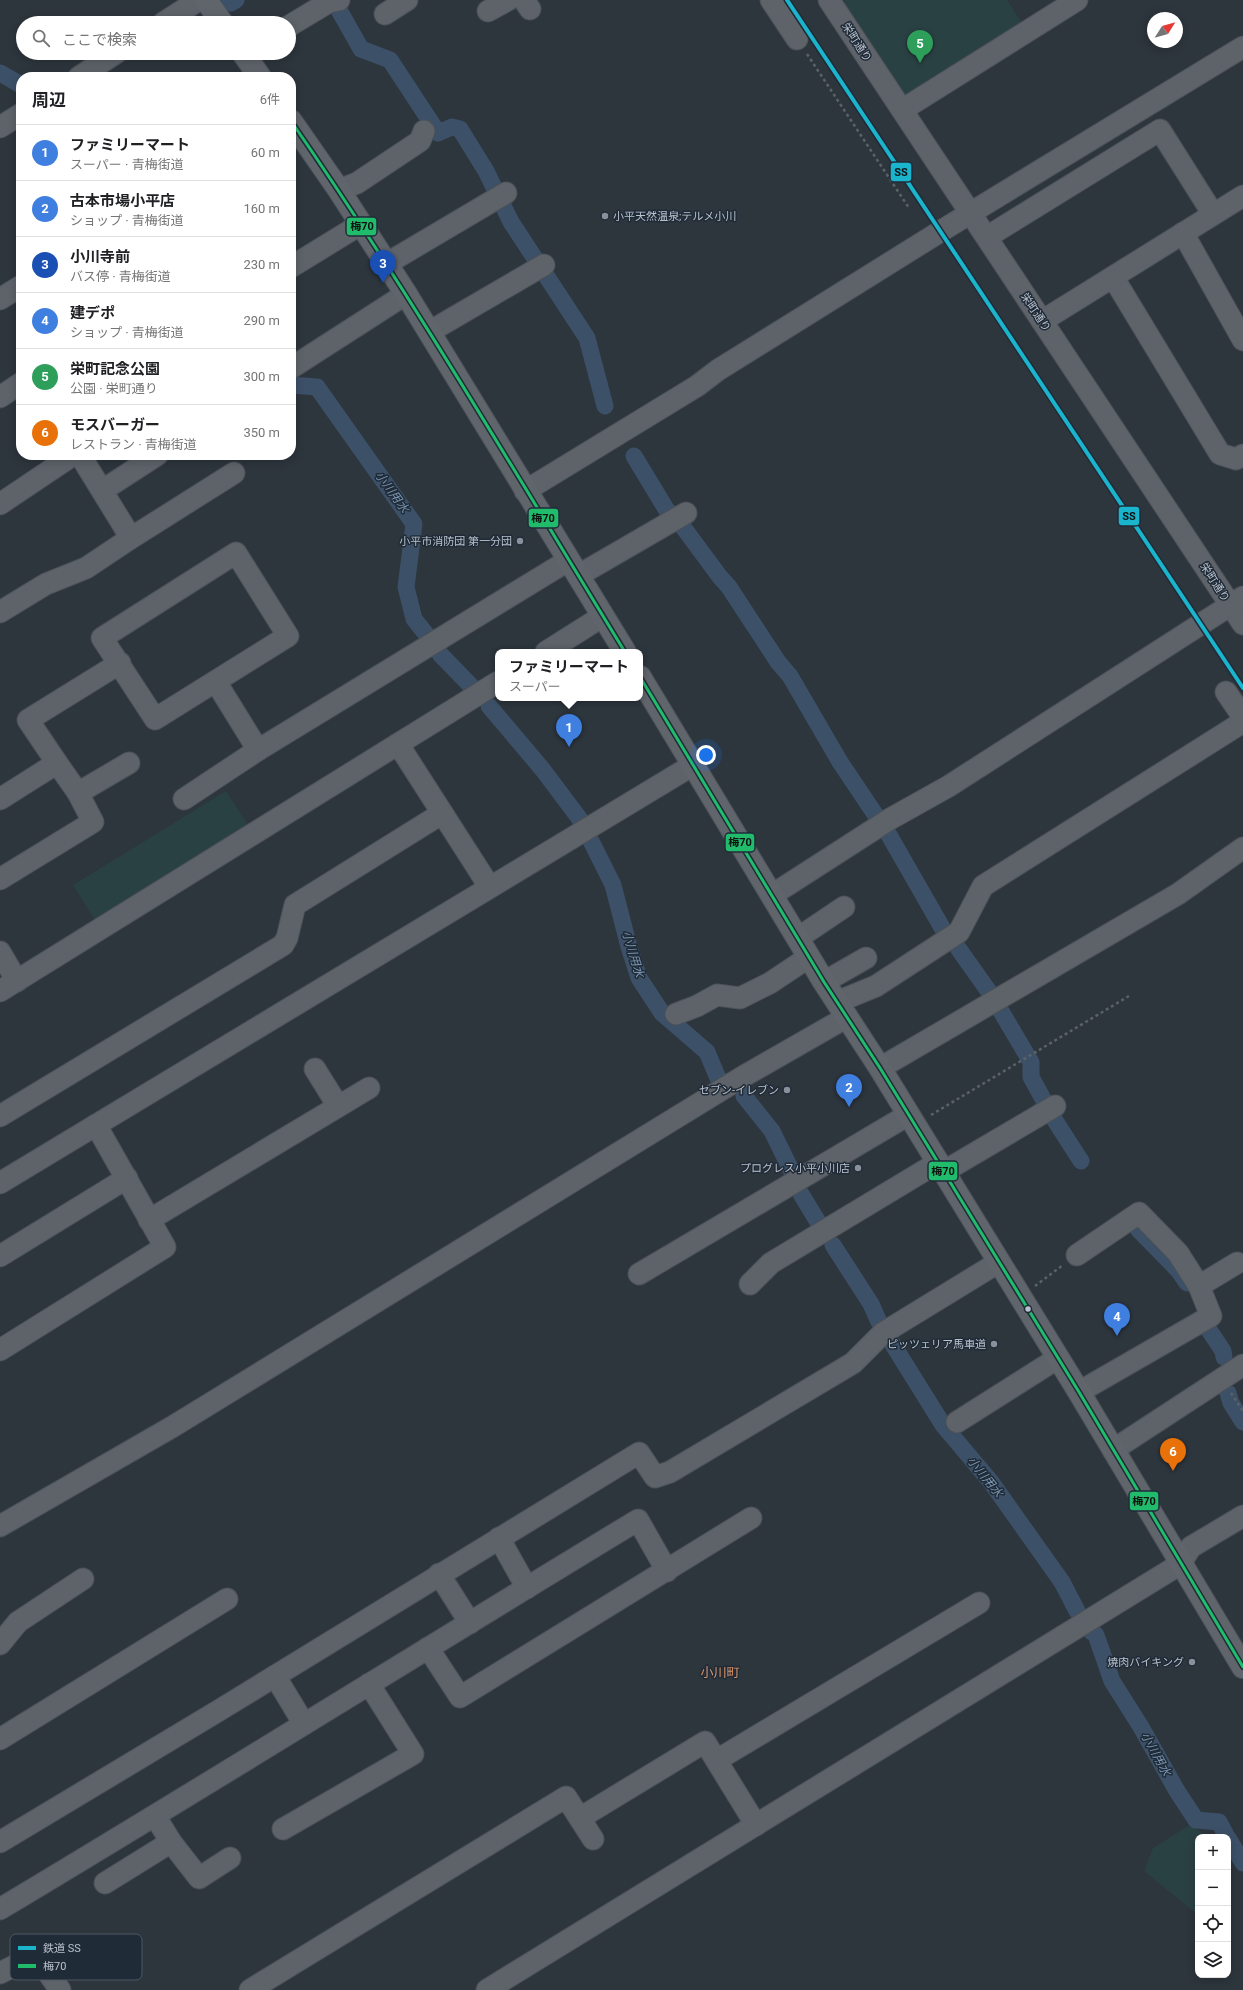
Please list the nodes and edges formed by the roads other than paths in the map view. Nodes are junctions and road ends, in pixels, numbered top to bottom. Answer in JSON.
{"nodes":[{"id":1,"x":199,"y":0,"type":"edge"},
{"id":2,"x":206,"y":0,"type":"edge"},
{"id":3,"x":408,"y":0,"type":"edge"},
{"id":4,"x":508,"y":0,"type":"edge"},
{"id":5,"x":771,"y":0,"type":"edge"},
{"id":6,"x":1078,"y":0,"type":"edge"},
{"id":7,"x":334,"y":1,"type":"edge"},
{"id":8,"x":831,"y":1,"type":"edge"},
{"id":9,"x":488,"y":11,"type":"dead end"},
{"id":10,"x":385,"y":14,"type":"dead end"},
{"id":11,"x":174,"y":16,"type":"edge"},
{"id":12,"x":217,"y":16,"type":"edge"},
{"id":13,"x":296,"y":22,"type":"edge"},
{"id":14,"x":797,"y":39,"type":"road end"},
{"id":15,"x":1243,"y":47,"type":"edge"},
{"id":16,"x":105,"y":60,"type":"edge"},
{"id":17,"x":248,"y":60,"type":"edge"},
{"id":18,"x":86,"y":72,"type":"edge"},
{"id":19,"x":256,"y":72,"type":"edge"},
{"id":20,"x":902,"y":110,"type":"junction"},
{"id":21,"x":16,"y":117,"type":"edge"},
{"id":22,"x":0,"y":127,"type":"edge"},
{"id":23,"x":296,"y":128,"type":"edge"},
{"id":24,"x":424,"y":131,"type":"dead end"},
{"id":25,"x":339,"y":190,"type":"junction"},
{"id":26,"x":501,"y":196,"type":"dead end"},
{"id":27,"x":1243,"y":196,"type":"edge"},
{"id":28,"x":970,"y":214,"type":"junction"},
{"id":29,"x":1214,"y":214,"type":"junction"},
{"id":30,"x":361,"y":224,"type":"junction"},
{"id":31,"x":1183,"y":233,"type":"junction"},
{"id":32,"x":987,"y":237,"type":"junction"},
{"id":33,"x":296,"y":264,"type":"edge"},
{"id":34,"x":386,"y":264,"type":"junction"},
{"id":35,"x":540,"y":267,"type":"dead end"},
{"id":36,"x":1113,"y":277,"type":"junction"},
{"id":37,"x":16,"y":289,"type":"edge"},
{"id":38,"x":406,"y":294,"type":"junction"},
{"id":39,"x":0,"y":299,"type":"edge"},
{"id":40,"x":1042,"y":321,"type":"junction"},
{"id":41,"x":429,"y":332,"type":"junction"},
{"id":42,"x":1243,"y":340,"type":"edge"},
{"id":43,"x":296,"y":365,"type":"edge"},
{"id":44,"x":16,"y":386,"type":"edge"},
{"id":45,"x":0,"y":397,"type":"edge"},
{"id":46,"x":1243,"y":454,"type":"edge"},
{"id":47,"x":64,"y":460,"type":"edge"},
{"id":48,"x":83,"y":460,"type":"edge"},
{"id":49,"x":149,"y":460,"type":"edge"},
{"id":50,"x":234,"y":473,"type":"dead end"},
{"id":51,"x":103,"y":490,"type":"junction"},
{"id":52,"x":525,"y":491,"type":"junction"},
{"id":53,"x":3,"y":496,"type":"edge"},
{"id":54,"x":678,"y":518,"type":"dead end"},
{"id":55,"x":131,"y":538,"type":"junction"},
{"id":56,"x":574,"y":568,"type":"junction"},
{"id":57,"x":1237,"y":601,"type":"edge"},
{"id":58,"x":0,"y":612,"type":"edge"},
{"id":59,"x":603,"y":616,"type":"junction"},
{"id":60,"x":1243,"y":624,"type":"edge"},
{"id":61,"x":551,"y":649,"type":"edge"},
{"id":62,"x":623,"y":649,"type":"edge"},
{"id":63,"x":120,"y":663,"type":"junction"},
{"id":64,"x":216,"y":682,"type":"junction"},
{"id":65,"x":643,"y":682,"type":"edge"},
{"id":66,"x":495,"y":684,"type":"edge"},
{"id":67,"x":1226,"y":692,"type":"dead end"},
{"id":68,"x":1243,"y":717,"type":"edge"},
{"id":69,"x":1243,"y":722,"type":"edge"},
{"id":70,"x":398,"y":744,"type":"junction"},
{"id":71,"x":258,"y":750,"type":"junction"},
{"id":72,"x":57,"y":763,"type":"junction"},
{"id":73,"x":129,"y":763,"type":"dead end"},
{"id":74,"x":693,"y":765,"type":"junction"},
{"id":75,"x":78,"y":793,"type":"junction"},
{"id":76,"x":0,"y":799,"type":"edge"},
{"id":77,"x":184,"y":799,"type":"dead end"},
{"id":78,"x":441,"y":814,"type":"junction"},
{"id":79,"x":1243,"y":848,"type":"edge"},
{"id":80,"x":0,"y":880,"type":"edge"},
{"id":81,"x":489,"y":886,"type":"junction"},
{"id":82,"x":772,"y":895,"type":"junction"},
{"id":83,"x":844,"y":907,"type":"dead end"},
{"id":84,"x":798,"y":938,"type":"junction"},
{"id":85,"x":0,"y":952,"type":"edge"},
{"id":86,"x":810,"y":957,"type":"junction"},
{"id":87,"x":866,"y":958,"type":"dead end"},
{"id":88,"x":824,"y":982,"type":"junction"},
{"id":89,"x":9,"y":986,"type":"edge"},
{"id":90,"x":842,"y":1009,"type":"junction"},
{"id":91,"x":676,"y":1014,"type":"dead end"},
{"id":92,"x":315,"y":1068,"type":"dead end"},
{"id":93,"x":880,"y":1068,"type":"junction"},
{"id":94,"x":369,"y":1088,"type":"dead end"},
{"id":95,"x":338,"y":1106,"type":"junction"},
{"id":96,"x":1049,"y":1110,"type":"dead end"},
{"id":97,"x":0,"y":1116,"type":"edge"},
{"id":98,"x":916,"y":1117,"type":"junction"},
{"id":99,"x":96,"y":1126,"type":"junction"},
{"id":100,"x":940,"y":1167,"type":"junction"},
{"id":101,"x":127,"y":1178,"type":"junction"},
{"id":102,"x":0,"y":1183,"type":"edge"},
{"id":103,"x":149,"y":1220,"type":"junction"},
{"id":104,"x":0,"y":1256,"type":"edge"},
{"id":105,"x":1077,"y":1256,"type":"road end"},
{"id":106,"x":999,"y":1262,"type":"junction"},
{"id":107,"x":1237,"y":1263,"type":"dead end"},
{"id":108,"x":639,"y":1274,"type":"dead end"},
{"id":109,"x":750,"y":1284,"type":"dead end"},
{"id":110,"x":1199,"y":1286,"type":"junction"},
{"id":111,"x":0,"y":1350,"type":"edge"},
{"id":112,"x":1058,"y":1358,"type":"junction"},
{"id":113,"x":1243,"y":1366,"type":"edge"},
{"id":114,"x":1079,"y":1392,"type":"junction"},
{"id":115,"x":957,"y":1422,"type":"dead end"},
{"id":116,"x":1113,"y":1450,"type":"junction"},
{"id":117,"x":1243,"y":1516,"type":"edge"},
{"id":118,"x":751,"y":1518,"type":"dead end"},
{"id":119,"x":0,"y":1526,"type":"edge"},
{"id":120,"x":499,"y":1538,"type":"junction"},
{"id":121,"x":1180,"y":1564,"type":"junction"},
{"id":122,"x":667,"y":1571,"type":"junction"},
{"id":123,"x":439,"y":1574,"type":"junction"},
{"id":124,"x":83,"y":1579,"type":"dead end"},
{"id":125,"x":527,"y":1588,"type":"junction"},
{"id":126,"x":227,"y":1598,"type":"dead end"},
{"id":127,"x":979,"y":1603,"type":"dead end"},
{"id":128,"x":470,"y":1623,"type":"junction"},
{"id":129,"x":0,"y":1644,"type":"edge"},
{"id":130,"x":428,"y":1648,"type":"junction"},
{"id":131,"x":1243,"y":1667,"type":"edge"},
{"id":132,"x":275,"y":1676,"type":"junction"},
{"id":133,"x":369,"y":1684,"type":"junction"},
{"id":134,"x":304,"y":1724,"type":"junction"},
{"id":135,"x":0,"y":1739,"type":"edge"},
{"id":136,"x":717,"y":1760,"type":"junction"},
{"id":137,"x":155,"y":1816,"type":"junction"},
{"id":138,"x":580,"y":1818,"type":"junction"},
{"id":139,"x":756,"y":1825,"type":"junction"},
{"id":140,"x":283,"y":1829,"type":"dead end"},
{"id":141,"x":593,"y":1838,"type":"dead end"},
{"id":142,"x":0,"y":1842,"type":"edge"},
{"id":143,"x":171,"y":1842,"type":"junction"},
{"id":144,"x":230,"y":1858,"type":"dead end"},
{"id":145,"x":105,"y":1883,"type":"dead end"},
{"id":146,"x":0,"y":1909,"type":"edge"},
{"id":147,"x":10,"y":1968,"type":"edge"},
{"id":148,"x":0,"y":1973,"type":"edge"},
{"id":149,"x":53,"y":1980,"type":"edge"},
{"id":150,"x":60,"y":1990,"type":"edge"},
{"id":151,"x":250,"y":1990,"type":"edge"},
{"id":152,"x":487,"y":1990,"type":"edge"}],
"edges":[{"from":1,"to":11,"type":"street"},
{"from":2,"to":12,"type":"main road"},
{"from":3,"to":10,"type":"street"},
{"from":4,"to":9,"type":"street"},
{"from":5,"to":14,"type":"street"},
{"from":6,"to":20,"type":"street"},
{"from":7,"to":13,"type":"street"},
{"from":8,"to":20,"type":"street","name":"栄町通り"},
{"from":15,"to":28,"type":"street"},
{"from":16,"to":18,"type":"street"},
{"from":17,"to":19,"type":"main road"},
{"from":20,"to":28,"type":"street","name":"栄町通り"},
{"from":21,"to":22,"type":"street"},
{"from":23,"to":25,"type":"main road"},
{"from":24,"to":25,"type":"street"},
{"from":25,"to":30,"type":"main road"},
{"from":26,"to":34,"type":"street"},
{"from":27,"to":29,"type":"street"},
{"from":28,"to":32,"type":"street","name":"栄町通り"},
{"from":28,"to":52,"type":"street"},
{"from":29,"to":31,"type":"street"},
{"from":29,"to":32,"type":"street"},
{"from":30,"to":33,"type":"street"},
{"from":30,"to":34,"type":"main road"},
{"from":31,"to":36,"type":"street"},
{"from":31,"to":42,"type":"street"},
{"from":32,"to":40,"type":"street","name":"栄町通り"},
{"from":34,"to":38,"type":"main road"},
{"from":35,"to":41,"type":"street"},
{"from":36,"to":40,"type":"street"},
{"from":36,"to":46,"type":"street"},
{"from":37,"to":39,"type":"street"},
{"from":38,"to":41,"type":"main road"},
{"from":38,"to":43,"type":"street"},
{"from":40,"to":57,"type":"street","name":"栄町通り"},
{"from":41,"to":52,"type":"main road"},
{"from":44,"to":45,"type":"street"},
{"from":47,"to":53,"type":"street"},
{"from":48,"to":51,"type":"street"},
{"from":49,"to":51,"type":"street"},
{"from":50,"to":55,"type":"street"},
{"from":51,"to":55,"type":"street"},
{"from":52,"to":56,"type":"main road"},
{"from":54,"to":56,"type":"street"},
{"from":55,"to":58,"type":"street"},
{"from":56,"to":59,"type":"main road"},
{"from":56,"to":71,"type":"street"},
{"from":57,"to":60,"type":"street","name":"栄町通り"},
{"from":57,"to":82,"type":"street"},
{"from":59,"to":61,"type":"street"},
{"from":59,"to":62,"type":"main road"},
{"from":63,"to":64,"type":"street"},
{"from":63,"to":64,"type":"street"},
{"from":63,"to":72,"type":"street"},
{"from":64,"to":71,"type":"street"},
{"from":65,"to":74,"type":"main road"},
{"from":66,"to":70,"type":"street"},
{"from":67,"to":68,"type":"street"},
{"from":69,"to":90,"type":"street"},
{"from":70,"to":78,"type":"street"},
{"from":70,"to":89,"type":"street"},
{"from":71,"to":77,"type":"street"},
{"from":72,"to":75,"type":"street"},
{"from":72,"to":76,"type":"street"},
{"from":73,"to":75,"type":"street"},
{"from":74,"to":81,"type":"street"},
{"from":74,"to":82,"type":"main road"},
{"from":75,"to":80,"type":"street"},
{"from":78,"to":81,"type":"street"},
{"from":78,"to":97,"type":"street"},
{"from":79,"to":93,"type":"street"},
{"from":81,"to":99,"type":"street"},
{"from":82,"to":84,"type":"main road"},
{"from":83,"to":84,"type":"street"},
{"from":84,"to":86,"type":"main road"},
{"from":85,"to":89,"type":"street"},
{"from":86,"to":88,"type":"main road"},
{"from":86,"to":91,"type":"street"},
{"from":87,"to":88,"type":"street"},
{"from":88,"to":90,"type":"main road"},
{"from":90,"to":93,"type":"main road"},
{"from":90,"to":119,"type":"street"},
{"from":92,"to":95,"type":"street"},
{"from":93,"to":98,"type":"main road"},
{"from":94,"to":95,"type":"street"},
{"from":95,"to":103,"type":"street"},
{"from":96,"to":100,"type":"street"},
{"from":98,"to":100,"type":"main road"},
{"from":98,"to":108,"type":"street"},
{"from":99,"to":101,"type":"street"},
{"from":99,"to":102,"type":"street"},
{"from":100,"to":106,"type":"main road"},
{"from":100,"to":109,"type":"street"},
{"from":101,"to":103,"type":"street"},
{"from":101,"to":104,"type":"street"},
{"from":103,"to":111,"type":"street"},
{"from":105,"to":110,"type":"street"},
{"from":106,"to":112,"type":"main road"},
{"from":106,"to":120,"type":"street"},
{"from":107,"to":110,"type":"street"},
{"from":110,"to":114,"type":"street"},
{"from":112,"to":114,"type":"main road"},
{"from":112,"to":115,"type":"street"},
{"from":113,"to":116,"type":"street"},
{"from":114,"to":116,"type":"main road"},
{"from":116,"to":121,"type":"main road"},
{"from":117,"to":121,"type":"street"},
{"from":118,"to":122,"type":"street"},
{"from":120,"to":123,"type":"street"},
{"from":120,"to":125,"type":"street"},
{"from":121,"to":131,"type":"main road"},
{"from":121,"to":139,"type":"street"},
{"from":122,"to":125,"type":"street"},
{"from":122,"to":130,"type":"street"},
{"from":123,"to":128,"type":"street"},
{"from":123,"to":132,"type":"street"},
{"from":124,"to":129,"type":"street"},
{"from":125,"to":128,"type":"street"},
{"from":126,"to":135,"type":"street"},
{"from":127,"to":136,"type":"street"},
{"from":128,"to":130,"type":"street"},
{"from":130,"to":133,"type":"street"},
{"from":132,"to":134,"type":"street"},
{"from":132,"to":142,"type":"street"},
{"from":133,"to":134,"type":"street"},
{"from":133,"to":140,"type":"street"},
{"from":134,"to":137,"type":"street"},
{"from":136,"to":138,"type":"street"},
{"from":136,"to":139,"type":"street"},
{"from":137,"to":143,"type":"street"},
{"from":137,"to":146,"type":"street"},
{"from":138,"to":141,"type":"street"},
{"from":138,"to":151,"type":"street"},
{"from":139,"to":152,"type":"street"},
{"from":143,"to":144,"type":"street"},
{"from":143,"to":145,"type":"street"},
{"from":147,"to":148,"type":"street"},
{"from":149,"to":150,"type":"street"}]}
